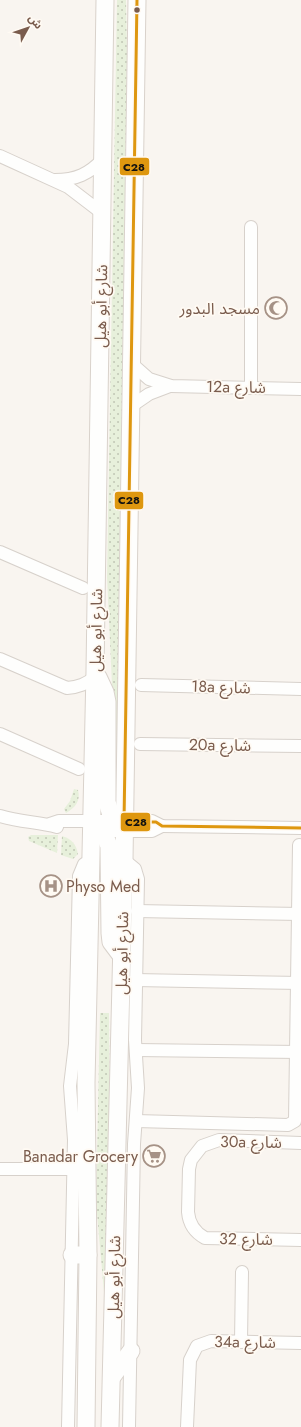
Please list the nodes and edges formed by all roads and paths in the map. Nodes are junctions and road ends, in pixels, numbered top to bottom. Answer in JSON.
{"nodes":[{"id":1,"x":105,"y":0,"type":"edge"},
{"id":2,"x":137,"y":0,"type":"edge"},
{"id":3,"x":0,"y":156,"type":"edge"},
{"id":4,"x":103,"y":159,"type":"junction"},
{"id":5,"x":55,"y":180,"type":"junction"},
{"id":6,"x":102,"y":213,"type":"junction"},
{"id":7,"x":251,"y":227,"type":"dead end"},
{"id":8,"x":131,"y":363,"type":"junction"},
{"id":9,"x":171,"y":386,"type":"junction"},
{"id":10,"x":251,"y":388,"type":"junction"},
{"id":11,"x":301,"y":389,"type":"edge"},
{"id":12,"x":130,"y":407,"type":"junction"},
{"id":13,"x":0,"y":552,"type":"edge"},
{"id":14,"x":83,"y":588,"type":"dead end"},
{"id":15,"x":0,"y":659,"type":"edge"},
{"id":16,"x":95,"y":674,"type":"junction"},
{"id":17,"x":141,"y":685,"type":"dead end"},
{"id":18,"x":301,"y":689,"type":"edge"},
{"id":19,"x":0,"y":734,"type":"edge"},
{"id":20,"x":140,"y":744,"type":"dead end"},
{"id":21,"x":301,"y":746,"type":"edge"},
{"id":22,"x":79,"y":769,"type":"dead end"},
{"id":23,"x":0,"y":816,"type":"edge"},
{"id":24,"x":121,"y":825,"type":"junction"},
{"id":25,"x":301,"y":828,"type":"edge"},
{"id":26,"x":96,"y":832,"type":"junction"},
{"id":27,"x":299,"y":845,"type":"dead end"},
{"id":28,"x":92,"y":860,"type":"junction"},
{"id":29,"x":124,"y":860,"type":"junction"},
{"id":30,"x":137,"y":911,"type":"junction"},
{"id":31,"x":300,"y":914,"type":"edge"},
{"id":32,"x":122,"y":956,"type":"junction"},
{"id":33,"x":135,"y":980,"type":"junction"},
{"id":34,"x":299,"y":983,"type":"edge"},
{"id":35,"x":136,"y":1050,"type":"junction"},
{"id":36,"x":298,"y":1052,"type":"edge"},
{"id":37,"x":136,"y":1121,"type":"junction"},
{"id":38,"x":301,"y":1143,"type":"edge"},
{"id":39,"x":0,"y":1169,"type":"edge"},
{"id":40,"x":73,"y":1169,"type":"junction"},
{"id":41,"x":194,"y":1230,"type":"joint"},
{"id":42,"x":301,"y":1240,"type":"edge"},
{"id":43,"x":80,"y":1255,"type":"junction"},
{"id":44,"x":242,"y":1272,"type":"dead end"},
{"id":45,"x":241,"y":1342,"type":"junction"},
{"id":46,"x":301,"y":1343,"type":"edge"},
{"id":47,"x":131,"y":1351,"type":"junction"},
{"id":48,"x":112,"y":1377,"type":"junction"},
{"id":49,"x":68,"y":1427,"type":"edge"},
{"id":50,"x":86,"y":1427,"type":"edge"},
{"id":51,"x":110,"y":1427,"type":"edge"},
{"id":52,"x":129,"y":1427,"type":"edge"},
{"id":53,"x":187,"y":1427,"type":"edge"}],
"edges":[{"from":1,"to":4,"type":"main road","name":"شارع أبو هيل"},
{"from":2,"to":8,"type":"main road","name":"شارع أبو هيل"},
{"from":3,"to":5,"type":"street"},
{"from":4,"to":5,"type":"street"},
{"from":4,"to":6,"type":"main road","name":"شارع أبو هيل"},
{"from":5,"to":6,"type":"street"},
{"from":6,"to":16,"type":"main road","name":"شارع أبو هيل"},
{"from":7,"to":10,"type":"street"},
{"from":8,"to":9,"type":"street","name":"12a شارع"},
{"from":8,"to":12,"type":"main road","name":"شارع أبو هيل"},
{"from":9,"to":10,"type":"street","name":"12a شارع"},
{"from":9,"to":12,"type":"street","name":"12a شارع"},
{"from":10,"to":11,"type":"street","name":"12a شارع"},
{"from":12,"to":24,"type":"main road","name":"شارع أبو هيل"},
{"from":13,"to":14,"type":"street"},
{"from":15,"to":16,"type":"street"},
{"from":16,"to":24,"type":"main road"},
{"from":16,"to":26,"type":"main road","name":"شارع أبو هيل"},
{"from":17,"to":18,"type":"street","name":"18a شارع"},
{"from":19,"to":22,"type":"street"},
{"from":20,"to":21,"type":"street","name":"20a شارع"},
{"from":23,"to":26,"type":"street"},
{"from":24,"to":25,"type":"street"},
{"from":24,"to":26,"type":"street"},
{"from":24,"to":29,"type":"main road","name":"شارع أبو هيل"},
{"from":26,"to":28,"type":"main road","name":"شارع أبو هيل"},
{"from":26,"to":32,"type":"main road"},
{"from":27,"to":31,"type":"street"},
{"from":28,"to":40,"type":"street"},
{"from":28,"to":43,"type":"main road","name":"شارع أبو هيل"},
{"from":29,"to":30,"type":"street"},
{"from":29,"to":32,"type":"main road","name":"شارع أبو هيل"},
{"from":30,"to":31,"type":"street"},
{"from":30,"to":33,"type":"street"},
{"from":31,"to":34,"type":"street"},
{"from":32,"to":48,"type":"main road","name":"شارع أبو هيل"},
{"from":33,"to":34,"type":"street"},
{"from":33,"to":35,"type":"street"},
{"from":34,"to":36,"type":"street"},
{"from":35,"to":36,"type":"street"},
{"from":35,"to":37,"type":"street"},
{"from":36,"to":37,"type":"street"},
{"from":37,"to":47,"type":"street"},
{"from":38,"to":41,"type":"street","name":"30a شارع"},
{"from":39,"to":40,"type":"street"},
{"from":40,"to":43,"type":"street"},
{"from":41,"to":42,"type":"street","name":"شارع 32"},
{"from":43,"to":49,"type":"street"},
{"from":43,"to":50,"type":"main road","name":"شارع أبو هيل"},
{"from":44,"to":45,"type":"street"},
{"from":45,"to":46,"type":"street","name":"34a شارع"},
{"from":45,"to":53,"type":"street","name":"34a شارع"},
{"from":47,"to":48,"type":"main road"},
{"from":47,"to":52,"type":"street"},
{"from":48,"to":51,"type":"main road","name":"شارع أبو هيل"}]}
